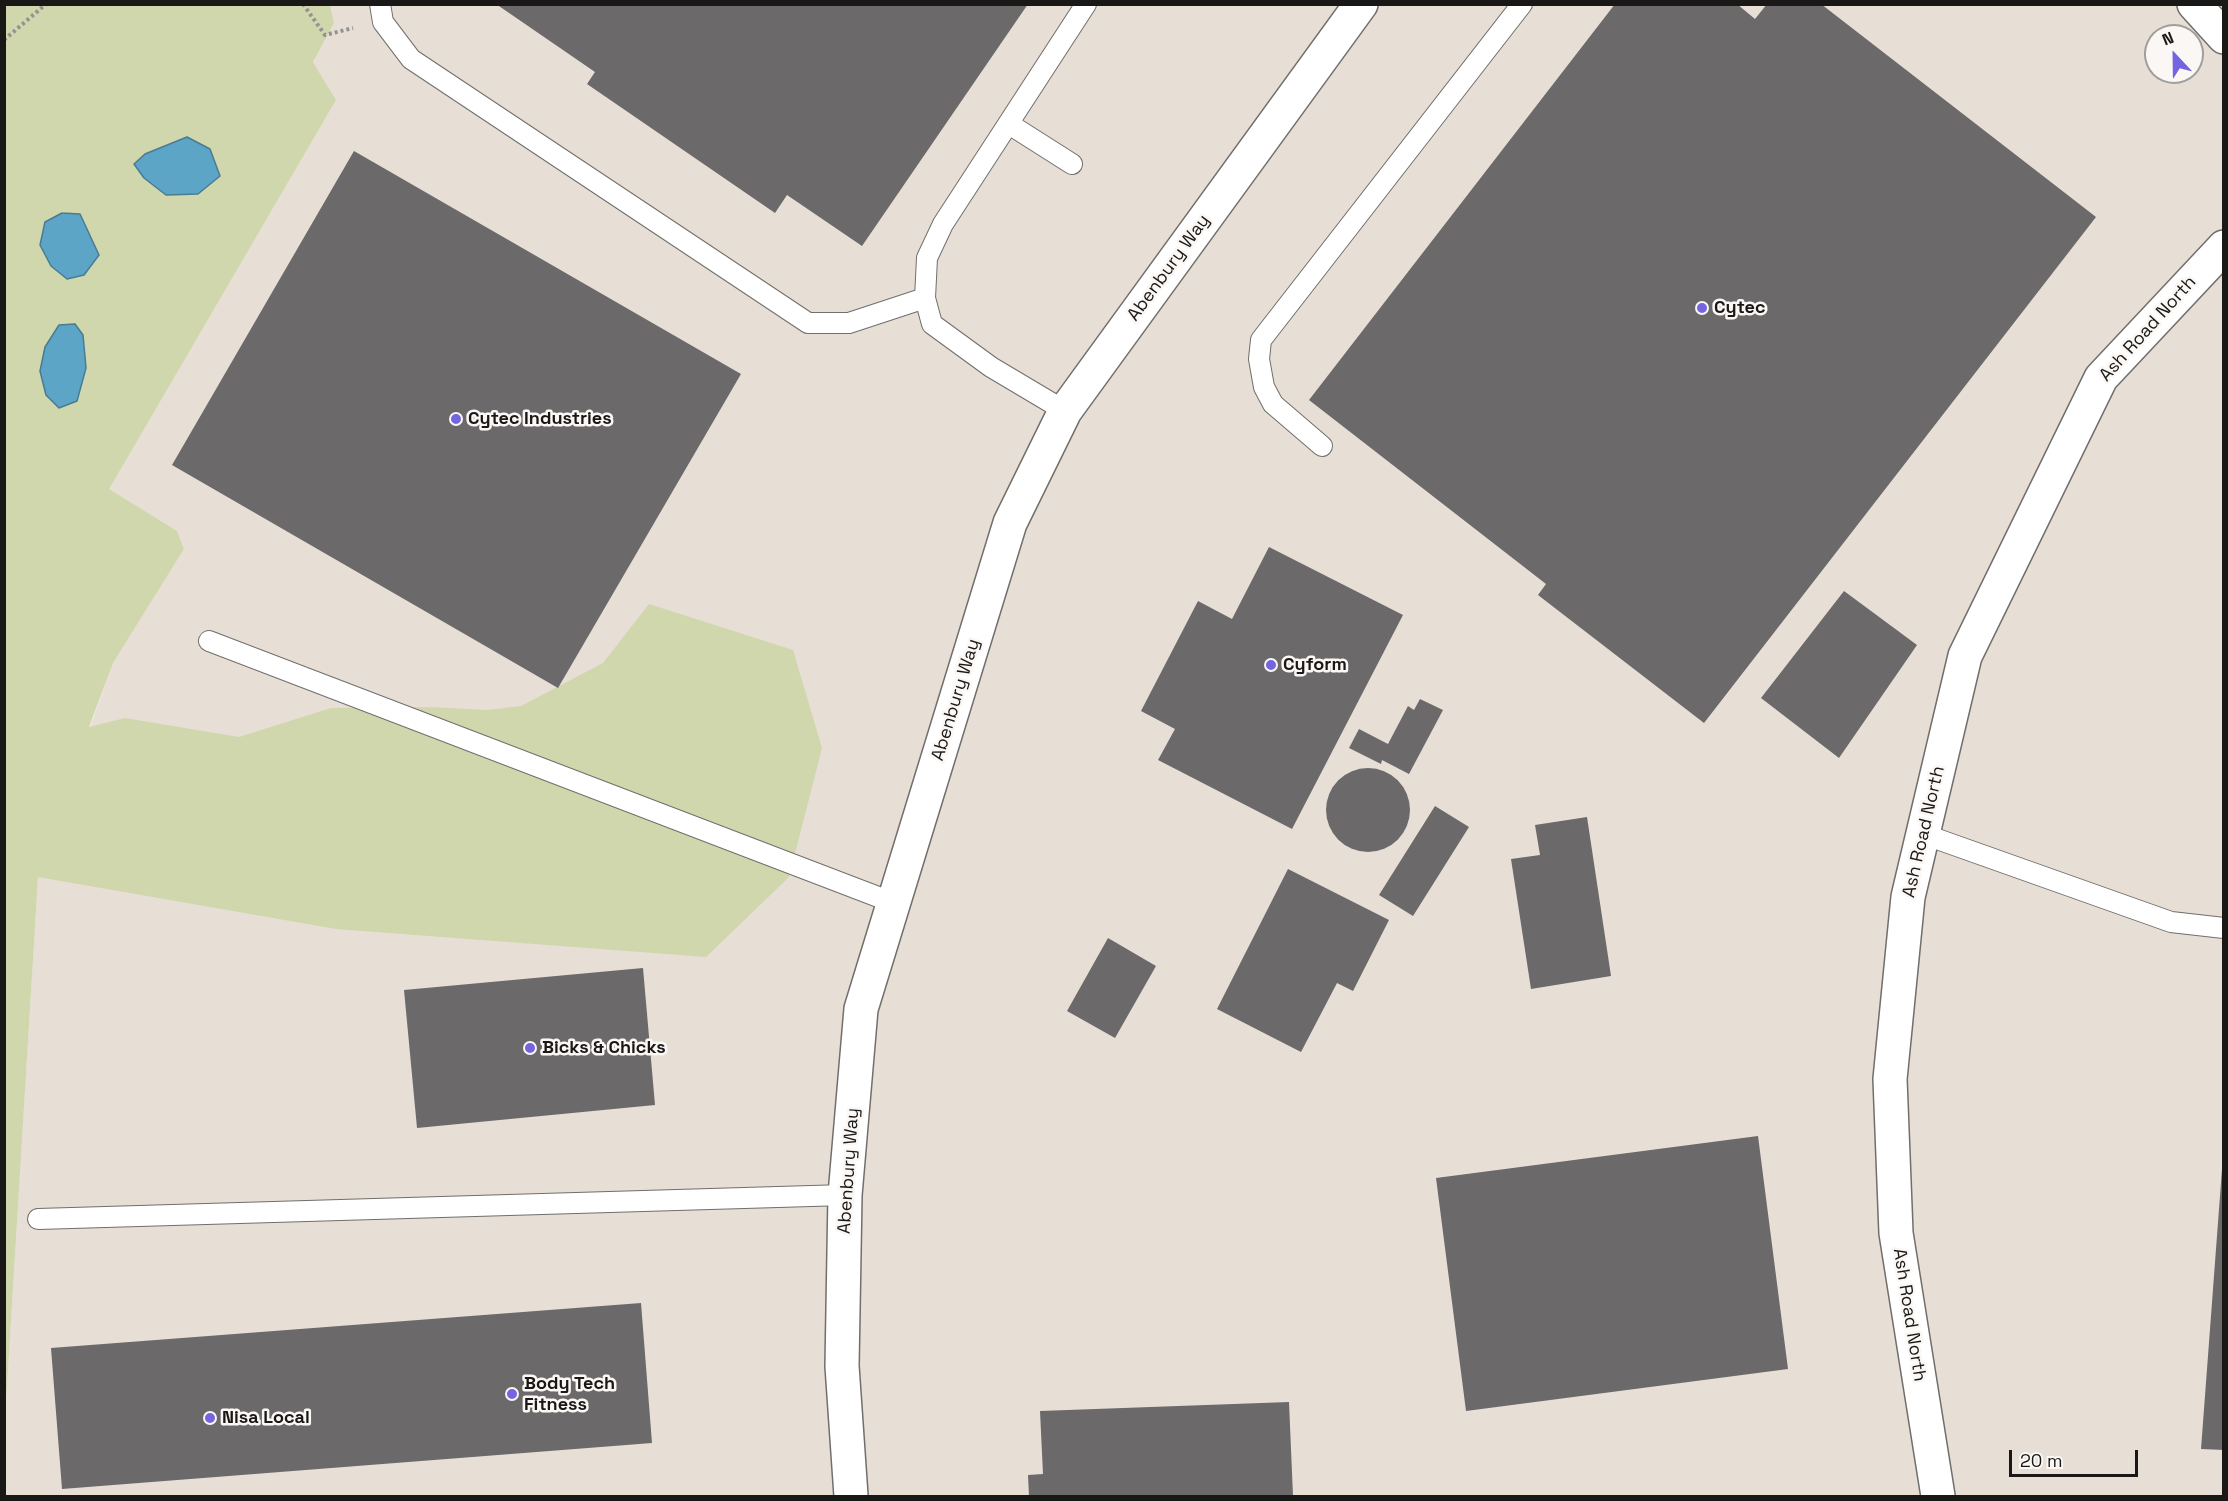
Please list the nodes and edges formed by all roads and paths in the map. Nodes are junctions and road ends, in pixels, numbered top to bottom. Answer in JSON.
{"nodes":[{"id":1,"x":46,"y":4,"type":"edge"},
{"id":2,"x":303,"y":4,"type":"edge"},
{"id":3,"x":1086,"y":4,"type":"edge"},
{"id":4,"x":1361,"y":4,"type":"edge"},
{"id":5,"x":1521,"y":4,"type":"edge"},
{"id":6,"x":2194,"y":4,"type":"edge"},
{"id":7,"x":382,"y":13,"type":"edge"},
{"id":8,"x":2223,"y":37,"type":"edge"},
{"id":9,"x":4,"y":40,"type":"edge"},
{"id":10,"x":1009,"y":124,"type":"junction"},
{"id":11,"x":1072,"y":164,"type":"dead end"},
{"id":12,"x":2223,"y":247,"type":"edge"},
{"id":13,"x":925,"y":298,"type":"junction"},
{"id":14,"x":1065,"y":411,"type":"junction"},
{"id":15,"x":1322,"y":446,"type":"dead end"},
{"id":16,"x":209,"y":640,"type":"dead end"},
{"id":17,"x":1923,"y":834,"type":"junction"},
{"id":18,"x":894,"y":903,"type":"junction"},
{"id":19,"x":2223,"y":928,"type":"edge"},
{"id":20,"x":845,"y":1195,"type":"junction"},
{"id":21,"x":38,"y":1220,"type":"dead end"},
{"id":22,"x":851,"y":1497,"type":"edge"},
{"id":23,"x":1938,"y":1497,"type":"edge"}],
"edges":[{"from":1,"to":9,"type":"path"},
{"from":2,"to":7,"type":"path"},
{"from":3,"to":10,"type":"lane"},
{"from":4,"to":14,"type":"street","name":"Abenbury Way"},
{"from":5,"to":15,"type":"lane"},
{"from":6,"to":8,"type":"street"},
{"from":7,"to":13,"type":"lane"},
{"from":10,"to":11,"type":"lane"},
{"from":10,"to":13,"type":"lane"},
{"from":12,"to":17,"type":"street","name":"Ash Road North"},
{"from":13,"to":14,"type":"lane"},
{"from":14,"to":18,"type":"street","name":"Abenbury Way"},
{"from":16,"to":18,"type":"lane"},
{"from":17,"to":19,"type":"lane"},
{"from":17,"to":23,"type":"street","name":"Ash Road North"},
{"from":18,"to":20,"type":"street","name":"Abenbury Way"},
{"from":20,"to":21,"type":"lane"},
{"from":20,"to":22,"type":"street","name":"Abenbury Way"}]}
